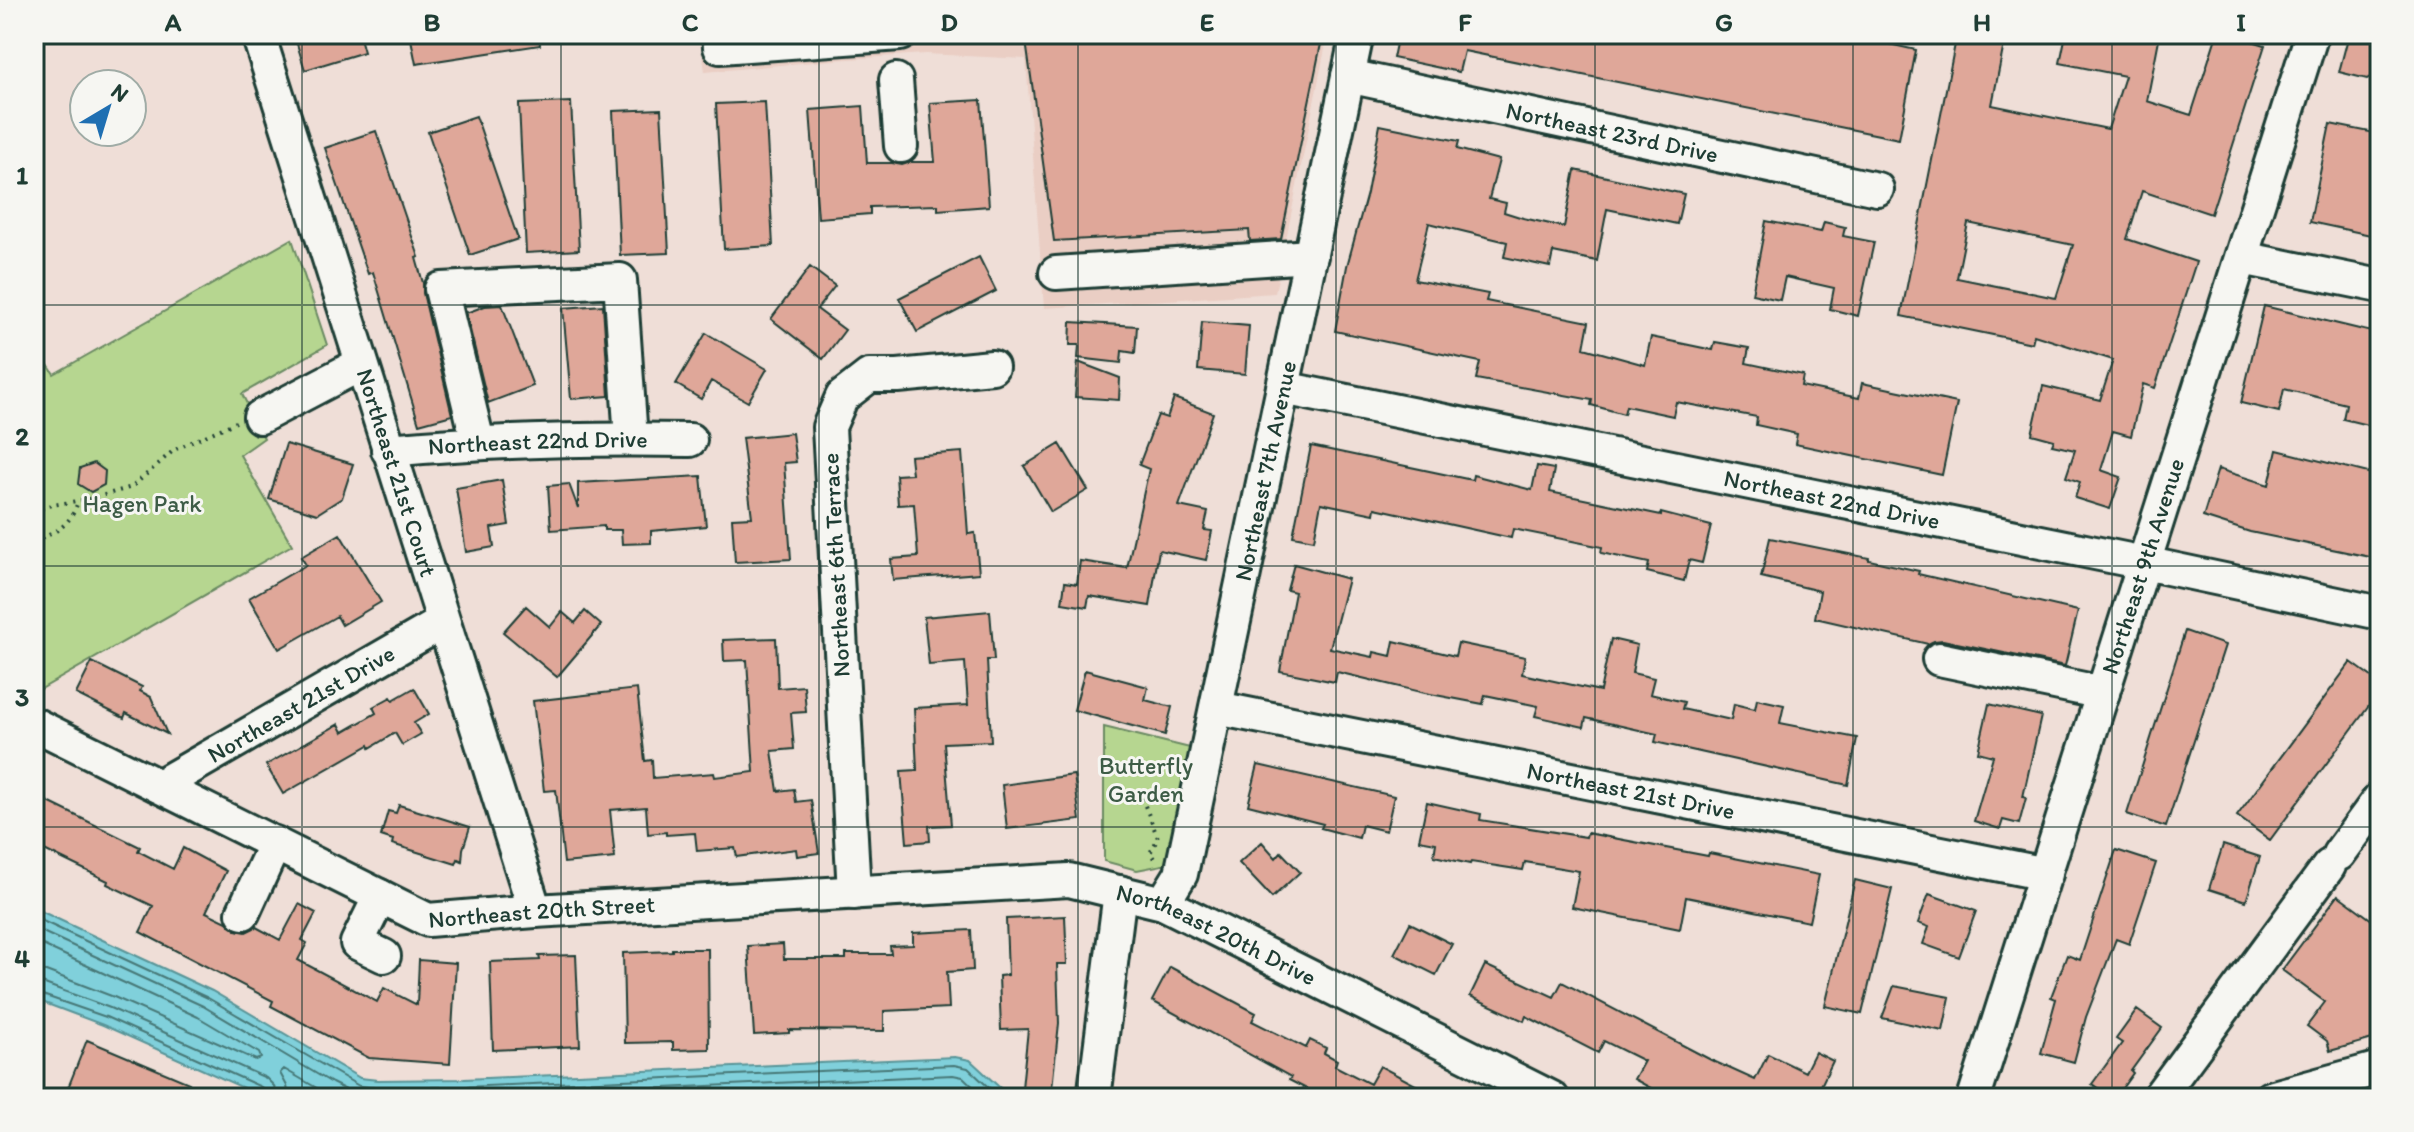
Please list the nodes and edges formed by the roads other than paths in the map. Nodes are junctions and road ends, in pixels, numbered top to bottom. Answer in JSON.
{"nodes":[{"id":1,"x":258,"y":34,"type":"edge"},
{"id":2,"x":900,"y":34,"type":"edge"},
{"id":3,"x":1357,"y":34,"type":"edge"},
{"id":4,"x":2312,"y":34,"type":"edge"},
{"id":5,"x":719,"y":41,"type":"edge"},
{"id":6,"x":1348,"y":76,"type":"junction"},
{"id":7,"x":896,"y":80,"type":"dead end"},
{"id":8,"x":901,"y":146,"type":"dead end"},
{"id":9,"x":1877,"y":189,"type":"dead end"},
{"id":10,"x":1311,"y":256,"type":"junction"},
{"id":11,"x":2242,"y":258,"type":"junction"},
{"id":12,"x":1056,"y":273,"type":"dead end"},
{"id":13,"x":2380,"y":286,"type":"edge"},
{"id":14,"x":361,"y":364,"type":"junction"},
{"id":15,"x":992,"y":367,"type":"dead end"},
{"id":16,"x":1283,"y":388,"type":"junction"},
{"id":17,"x":260,"y":417,"type":"road end"},
{"id":18,"x":631,"y":439,"type":"junction"},
{"id":19,"x":690,"y":440,"type":"dead end"},
{"id":20,"x":478,"y":442,"type":"junction"},
{"id":21,"x":388,"y":450,"type":"junction"},
{"id":22,"x":2144,"y":563,"type":"junction"},
{"id":23,"x":2380,"y":613,"type":"edge"},
{"id":24,"x":443,"y":622,"type":"junction"},
{"id":25,"x":1939,"y":659,"type":"dead end"},
{"id":26,"x":2103,"y":693,"type":"junction"},
{"id":27,"x":1217,"y":708,"type":"junction"},
{"id":28,"x":34,"y":724,"type":"edge"},
{"id":29,"x":159,"y":786,"type":"junction"},
{"id":30,"x":2380,"y":798,"type":"edge"},
{"id":31,"x":275,"y":843,"type":"junction"},
{"id":32,"x":2046,"y":874,"type":"junction"},
{"id":33,"x":1120,"y":892,"type":"junction"},
{"id":34,"x":854,"y":893,"type":"junction"},
{"id":35,"x":380,"y":896,"type":"junction"},
{"id":36,"x":1163,"y":903,"type":"junction"},
{"id":37,"x":535,"y":911,"type":"junction"},
{"id":38,"x":243,"y":913,"type":"dead end"},
{"id":39,"x":359,"y":944,"type":"dead end"},
{"id":40,"x":2380,"y":1068,"type":"edge"},
{"id":41,"x":1094,"y":1098,"type":"edge"},
{"id":42,"x":1552,"y":1098,"type":"edge"},
{"id":43,"x":1974,"y":1098,"type":"edge"},
{"id":44,"x":2158,"y":1098,"type":"edge"},
{"id":45,"x":2270,"y":1098,"type":"edge"}],
"edges":[{"from":1,"to":14,"type":"street","name":"Northeast 21st Court"},
{"from":2,"to":5,"type":"street"},
{"from":3,"to":6,"type":"street","name":"Northeast 7th Avenue"},
{"from":4,"to":11,"type":"street","name":"Northeast 9th Avenue"},
{"from":6,"to":9,"type":"street","name":"Northeast 23rd Drive"},
{"from":6,"to":10,"type":"street","name":"Northeast 7th Avenue"},
{"from":7,"to":8,"type":"street"},
{"from":10,"to":12,"type":"street"},
{"from":10,"to":16,"type":"street","name":"Northeast 7th Avenue"},
{"from":11,"to":13,"type":"street"},
{"from":11,"to":22,"type":"street","name":"Northeast 9th Avenue"},
{"from":14,"to":17,"type":"street"},
{"from":14,"to":21,"type":"street","name":"Northeast 21st Court"},
{"from":15,"to":34,"type":"street","name":"Northeast 6th Terrace"},
{"from":16,"to":22,"type":"street","name":"Northeast 22nd Drive"},
{"from":16,"to":27,"type":"street","name":"Northeast 7th Avenue"},
{"from":18,"to":19,"type":"street","name":"Northeast 22nd Drive"},
{"from":18,"to":20,"type":"street","name":"Northeast 22nd Drive"},
{"from":18,"to":20,"type":"street"},
{"from":20,"to":21,"type":"street","name":"Northeast 22nd Drive"},
{"from":21,"to":24,"type":"street","name":"Northeast 21st Court"},
{"from":22,"to":23,"type":"street","name":"Northeast 22nd Drive"},
{"from":22,"to":26,"type":"street","name":"Northeast 9th Avenue"},
{"from":24,"to":29,"type":"street","name":"Northeast 21st Drive"},
{"from":24,"to":37,"type":"street","name":"Northeast 21st Court"},
{"from":25,"to":26,"type":"street"},
{"from":26,"to":32,"type":"street","name":"Northeast 9th Avenue"},
{"from":27,"to":32,"type":"street","name":"Northeast 21st Drive"},
{"from":27,"to":36,"type":"street","name":"Northeast 7th Avenue"},
{"from":28,"to":29,"type":"street","name":"Northeast 20th Street"},
{"from":29,"to":31,"type":"street","name":"Northeast 20th Street"},
{"from":30,"to":44,"type":"street"},
{"from":31,"to":35,"type":"street","name":"Northeast 20th Street"},
{"from":31,"to":38,"type":"street"},
{"from":32,"to":43,"type":"street","name":"Northeast 9th Avenue"},
{"from":33,"to":34,"type":"street","name":"Northeast 20th Drive"},
{"from":33,"to":36,"type":"street","name":"Northeast 20th Drive"},
{"from":33,"to":41,"type":"street"},
{"from":34,"to":37,"type":"street","name":"Northeast 20th Street"},
{"from":35,"to":37,"type":"street","name":"Northeast 20th Street"},
{"from":35,"to":39,"type":"street"},
{"from":36,"to":42,"type":"street","name":"Northeast 20th Drive"},
{"from":40,"to":45,"type":"street"}]}
